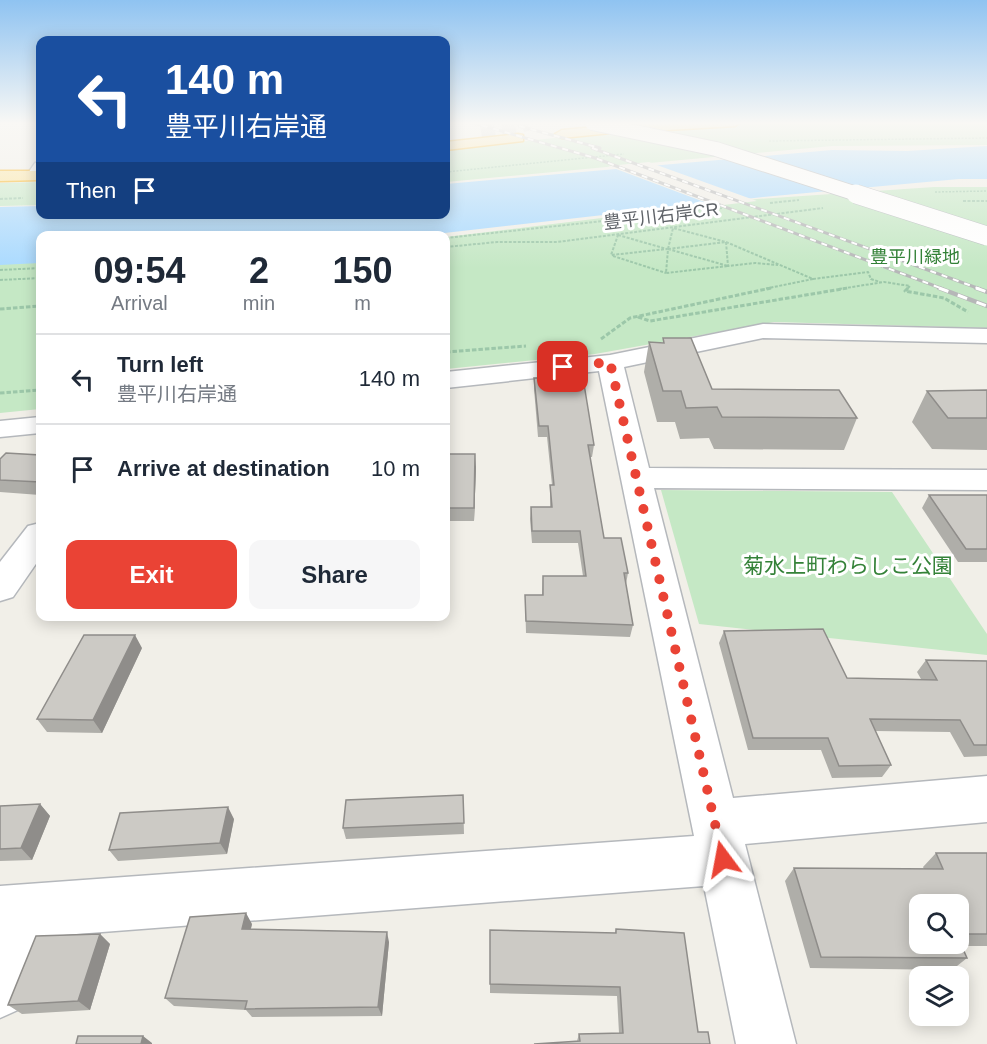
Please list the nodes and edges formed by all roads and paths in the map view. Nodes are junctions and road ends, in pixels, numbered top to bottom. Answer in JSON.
{"nodes":[{"id":1,"x":784,"y":171,"type":"edge"},
{"id":2,"x":36,"y":172,"type":"edge"},
{"id":3,"x":0,"y":177,"type":"edge"},
{"id":4,"x":955,"y":201,"type":"dead end"},
{"id":5,"x":987,"y":201,"type":"edge"},
{"id":6,"x":723,"y":208,"type":"dead end"},
{"id":7,"x":826,"y":208,"type":"dead end"},
{"id":8,"x":673,"y":228,"type":"junction"},
{"id":9,"x":618,"y":235,"type":"junction"},
{"id":10,"x":987,"y":236,"type":"edge"},
{"id":11,"x":450,"y":238,"type":"edge"},
{"id":12,"x":726,"y":242,"type":"junction"},
{"id":13,"x":450,"y":247,"type":"edge"},
{"id":14,"x":668,"y":248,"type":"junction"},
{"id":15,"x":611,"y":255,"type":"junction"},
{"id":16,"x":728,"y":266,"type":"junction"},
{"id":17,"x":782,"y":266,"type":"junction"},
{"id":18,"x":36,"y":268,"type":"edge"},
{"id":19,"x":0,"y":270,"type":"edge"},
{"id":20,"x":666,"y":273,"type":"junction"},
{"id":21,"x":36,"y":278,"type":"edge"},
{"id":22,"x":813,"y":279,"type":"junction"},
{"id":23,"x":0,"y":280,"type":"edge"},
{"id":24,"x":884,"y":282,"type":"junction"},
{"id":25,"x":36,"y":306,"type":"edge"},
{"id":26,"x":0,"y":309,"type":"edge"},
{"id":27,"x":973,"y":316,"type":"dead end"},
{"id":28,"x":638,"y":317,"type":"junction"},
{"id":29,"x":987,"y":336,"type":"edge"},
{"id":30,"x":529,"y":346,"type":"dead end"},
{"id":31,"x":605,"y":351,"type":"junction"},
{"id":32,"x":450,"y":352,"type":"edge"},
{"id":33,"x":450,"y":379,"type":"edge"},
{"id":34,"x":36,"y":390,"type":"edge"},
{"id":35,"x":0,"y":393,"type":"edge"},
{"id":36,"x":36,"y":425,"type":"edge"},
{"id":37,"x":0,"y":429,"type":"edge"},
{"id":38,"x":636,"y":478,"type":"junction"},
{"id":39,"x":987,"y":480,"type":"edge"},
{"id":40,"x":36,"y":539,"type":"edge"},
{"id":41,"x":0,"y":588,"type":"edge"},
{"id":42,"x":987,"y":800,"type":"edge"},
{"id":43,"x":719,"y":841,"type":"junction"},
{"id":44,"x":17,"y":912,"type":"edge"},
{"id":45,"x":0,"y":989,"type":"edge"},
{"id":46,"x":766,"y":1044,"type":"edge"}],
"edges":[{"from":1,"to":10,"type":"street","bridge":true},
{"from":2,"to":3,"type":"highway"},
{"from":4,"to":5,"type":"path"},
{"from":6,"to":11,"type":"path"},
{"from":7,"to":8,"type":"path","name":"豊平川右岸CR"},
{"from":8,"to":9,"type":"path","name":"豊平川右岸CR"},
{"from":8,"to":12,"type":"path"},
{"from":8,"to":14,"type":"path"},
{"from":9,"to":13,"type":"path","name":"豊平川右岸CR"},
{"from":9,"to":14,"type":"path"},
{"from":9,"to":15,"type":"path"},
{"from":12,"to":14,"type":"path"},
{"from":12,"to":16,"type":"path"},
{"from":12,"to":17,"type":"path"},
{"from":14,"to":15,"type":"path"},
{"from":14,"to":16,"type":"path"},
{"from":14,"to":20,"type":"path"},
{"from":15,"to":20,"type":"path"},
{"from":16,"to":17,"type":"path"},
{"from":16,"to":20,"type":"path"},
{"from":17,"to":22,"type":"path"},
{"from":18,"to":19,"type":"path"},
{"from":21,"to":23,"type":"path"},
{"from":22,"to":24,"type":"path"},
{"from":22,"to":28,"type":"path"},
{"from":24,"to":27,"type":"path"},
{"from":24,"to":28,"type":"path"},
{"from":25,"to":26,"type":"path"},
{"from":28,"to":31,"type":"path"},
{"from":29,"to":31,"type":"street"},
{"from":30,"to":32,"type":"path"},
{"from":31,"to":33,"type":"street"},
{"from":31,"to":38,"type":"street"},
{"from":34,"to":35,"type":"path"},
{"from":36,"to":37,"type":"street"},
{"from":38,"to":39,"type":"street"},
{"from":38,"to":43,"type":"street"},
{"from":40,"to":41,"type":"street"},
{"from":42,"to":43,"type":"street"},
{"from":43,"to":44,"type":"street"},
{"from":43,"to":46,"type":"street"},
{"from":44,"to":45,"type":"street"}]}
